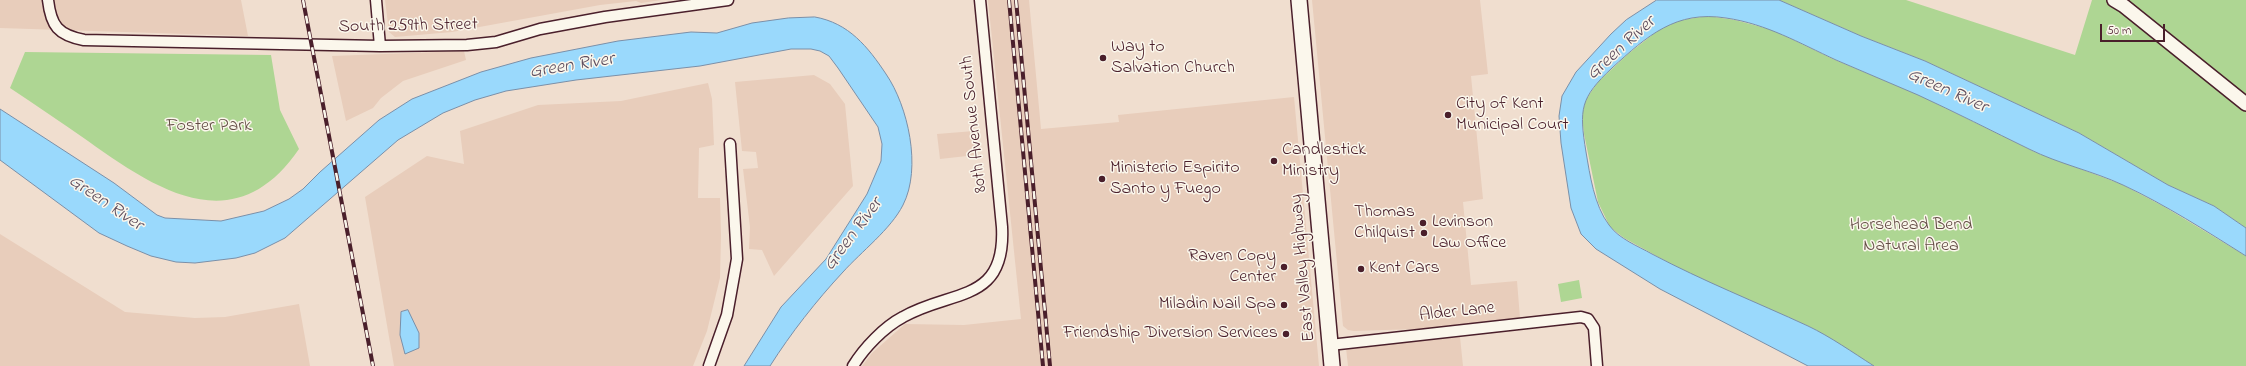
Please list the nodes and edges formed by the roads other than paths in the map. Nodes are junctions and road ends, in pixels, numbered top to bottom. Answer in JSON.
{"nodes":[{"id":1,"x":48,"y":0,"type":"edge"},
{"id":2,"x":376,"y":0,"type":"edge"},
{"id":3,"x":728,"y":0,"type":"edge"},
{"id":4,"x":980,"y":0,"type":"edge"},
{"id":5,"x":1299,"y":0,"type":"edge"},
{"id":6,"x":2114,"y":0,"type":"edge"},
{"id":7,"x":715,"y":1,"type":"edge"},
{"id":8,"x":380,"y":46,"type":"junction"},
{"id":9,"x":2246,"y":104,"type":"edge"},
{"id":10,"x":730,"y":144,"type":"dead end"},
{"id":11,"x":1330,"y":345,"type":"junction"},
{"id":12,"x":709,"y":366,"type":"edge"},
{"id":13,"x":853,"y":366,"type":"edge"},
{"id":14,"x":1332,"y":366,"type":"edge"},
{"id":15,"x":1597,"y":366,"type":"edge"}],
"edges":[{"from":1,"to":8,"type":"street","name":"South 259th Street"},
{"from":2,"to":8,"type":"street"},
{"from":3,"to":7,"type":"street","name":"South 259th Street"},
{"from":4,"to":13,"type":"street","name":"80th Avenue South"},
{"from":5,"to":11,"type":"main road","name":"East Valley Highway"},
{"from":6,"to":9,"type":"street"},
{"from":7,"to":8,"type":"street","name":"South 259th Street"},
{"from":10,"to":12,"type":"street"},
{"from":11,"to":14,"type":"main road","name":"East Valley Highway"},
{"from":11,"to":15,"type":"street","name":"Alder Lane"}]}
